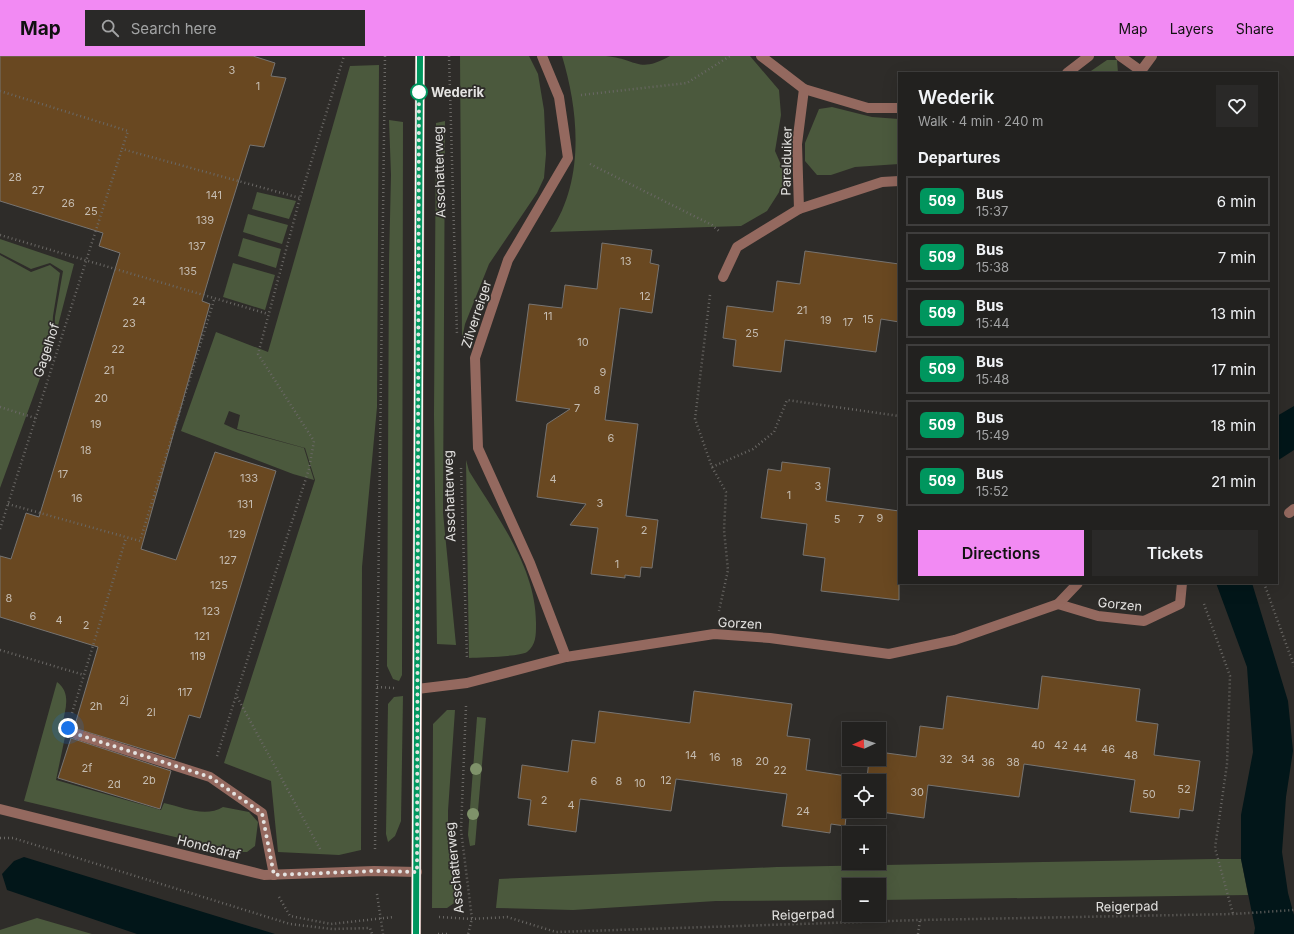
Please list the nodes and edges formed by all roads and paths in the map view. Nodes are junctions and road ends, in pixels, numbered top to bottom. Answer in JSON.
{"nodes":[{"id":1,"x":344,"y":56,"type":"edge"},
{"id":2,"x":385,"y":56,"type":"edge"},
{"id":3,"x":420,"y":56,"type":"edge"},
{"id":4,"x":449,"y":56,"type":"edge"},
{"id":5,"x":542,"y":56,"type":"edge"},
{"id":6,"x":730,"y":56,"type":"edge"},
{"id":7,"x":761,"y":56,"type":"edge"},
{"id":8,"x":1089,"y":56,"type":"edge"},
{"id":9,"x":1120,"y":56,"type":"edge"},
{"id":10,"x":1152,"y":56,"type":"edge"},
{"id":11,"x":1068,"y":72,"type":"edge"},
{"id":12,"x":1140,"y":72,"type":"edge"},
{"id":13,"x":804,"y":89,"type":"junction"},
{"id":14,"x":0,"y":91,"type":"edge"},
{"id":15,"x":559,"y":97,"type":"junction"},
{"id":16,"x":898,"y":108,"type":"edge"},
{"id":17,"x":122,"y":149,"type":"junction"},
{"id":18,"x":568,"y":158,"type":"junction"},
{"id":19,"x":898,"y":181,"type":"edge"},
{"id":20,"x":300,"y":198,"type":"junction"},
{"id":21,"x":798,"y":209,"type":"junction"},
{"id":22,"x":0,"y":235,"type":"edge"},
{"id":23,"x":737,"y":247,"type":"junction"},
{"id":24,"x":85,"y":262,"type":"junction"},
{"id":25,"x":723,"y":277,"type":"joint"},
{"id":26,"x":214,"y":300,"type":"junction"},
{"id":27,"x":268,"y":314,"type":"junction"},
{"id":28,"x":457,"y":342,"type":"dead end"},
{"id":29,"x":0,"y":407,"type":"edge"},
{"id":30,"x":898,"y":416,"type":"edge"},
{"id":31,"x":35,"y":418,"type":"junction"},
{"id":32,"x":461,"y":460,"type":"dead end"},
{"id":33,"x":712,"y":467,"type":"junction"},
{"id":34,"x":8,"y":504,"type":"junction"},
{"id":35,"x":0,"y":529,"type":"edge"},
{"id":36,"x":126,"y":538,"type":"junction"},
{"id":37,"x":1077,"y":584,"type":"edge"},
{"id":38,"x":1182,"y":584,"type":"edge"},
{"id":39,"x":1264,"y":584,"type":"edge"},
{"id":40,"x":1204,"y":602,"type":"dead end"},
{"id":41,"x":1058,"y":604,"type":"junction"},
{"id":42,"x":714,"y":634,"type":"junction"},
{"id":43,"x":0,"y":650,"type":"edge"},
{"id":44,"x":566,"y":657,"type":"junction"},
{"id":45,"x":1294,"y":666,"type":"edge"},
{"id":46,"x":84,"y":675,"type":"junction"},
{"id":47,"x":467,"y":682,"type":"junction"},
{"id":48,"x":417,"y":689,"type":"junction"},
{"id":49,"x":236,"y":695,"type":"junction"},
{"id":50,"x":76,"y":734,"type":"joint"},
{"id":51,"x":210,"y":777,"type":"junction"},
{"id":52,"x":0,"y":808,"type":"edge"},
{"id":53,"x":0,"y":838,"type":"edge"},
{"id":54,"x":374,"y":871,"type":"junction"},
{"id":55,"x":417,"y":872,"type":"junction"},
{"id":56,"x":333,"y":873,"type":"junction"},
{"id":57,"x":269,"y":875,"type":"junction"},
{"id":58,"x":1294,"y":910,"type":"edge"},
{"id":59,"x":1233,"y":914,"type":"junction"},
{"id":60,"x":416,"y":916,"type":"junction"},
{"id":61,"x":380,"y":918,"type":"junction"},
{"id":62,"x":472,"y":919,"type":"junction"},
{"id":63,"x":920,"y":920,"type":"junction"},
{"id":64,"x":331,"y":924,"type":"junction"},
{"id":65,"x":332,"y":929,"type":"junction"},
{"id":66,"x":372,"y":934,"type":"edge"},
{"id":67,"x":383,"y":934,"type":"edge"},
{"id":68,"x":416,"y":934,"type":"edge"},
{"id":69,"x":468,"y":934,"type":"edge"},
{"id":70,"x":918,"y":934,"type":"edge"}],
"edges":[{"from":1,"to":20,"type":"path"},
{"from":2,"to":54,"type":"path"},
{"from":3,"to":48,"type":"street","name":"Asschatterweg"},
{"from":4,"to":28,"type":"path","name":"Asschatterweg"},
{"from":5,"to":15,"type":"street"},
{"from":6,"to":15,"type":"path"},
{"from":7,"to":13,"type":"street"},
{"from":8,"to":11,"type":"street"},
{"from":9,"to":12,"type":"street"},
{"from":10,"to":12,"type":"street"},
{"from":13,"to":16,"type":"street"},
{"from":13,"to":21,"type":"street","name":"Parelduiker"},
{"from":14,"to":17,"type":"path","name":"Gagelhof"},
{"from":15,"to":18,"type":"street"},
{"from":17,"to":20,"type":"path"},
{"from":17,"to":24,"type":"path","name":"Gagelhof"},
{"from":18,"to":23,"type":"path"},
{"from":18,"to":44,"type":"street","name":"Zilverreiger"},
{"from":19,"to":21,"type":"street","name":"Parelduiker"},
{"from":20,"to":27,"type":"path"},
{"from":21,"to":23,"type":"street","name":"Parelduiker"},
{"from":22,"to":24,"type":"path"},
{"from":23,"to":25,"type":"street"},
{"from":24,"to":26,"type":"path"},
{"from":24,"to":31,"type":"path","name":"Gagelhof"},
{"from":25,"to":33,"type":"path"},
{"from":26,"to":27,"type":"path"},
{"from":26,"to":36,"type":"path"},
{"from":27,"to":49,"type":"path"},
{"from":29,"to":31,"type":"path"},
{"from":30,"to":33,"type":"path"},
{"from":31,"to":34,"type":"path","name":"Gagelhof"},
{"from":32,"to":47,"type":"path","name":"Asschatterweg"},
{"from":33,"to":42,"type":"path"},
{"from":34,"to":35,"type":"path","name":"Gagelhof"},
{"from":34,"to":36,"type":"path"},
{"from":36,"to":46,"type":"path"},
{"from":37,"to":41,"type":"street","name":"Gorzen"},
{"from":38,"to":41,"type":"street","name":"Gorzen"},
{"from":39,"to":45,"type":"path"},
{"from":40,"to":59,"type":"path"},
{"from":41,"to":42,"type":"street","name":"Gorzen"},
{"from":42,"to":44,"type":"street","name":"Gorzen"},
{"from":43,"to":46,"type":"path"},
{"from":44,"to":47,"type":"street","name":"Gorzen"},
{"from":46,"to":50,"type":"path"},
{"from":47,"to":48,"type":"street","name":"Gorzen"},
{"from":47,"to":62,"type":"path","name":"Asschatterweg"},
{"from":48,"to":55,"type":"street","name":"Asschatterweg"},
{"from":49,"to":51,"type":"path"},
{"from":49,"to":56,"type":"path"},
{"from":50,"to":51,"type":"street"},
{"from":51,"to":57,"type":"street"},
{"from":52,"to":57,"type":"street","name":"Hondsdraf"},
{"from":53,"to":65,"type":"path"},
{"from":54,"to":55,"type":"street","name":"Hondsdraf"},
{"from":54,"to":56,"type":"street","name":"Hondsdraf"},
{"from":54,"to":61,"type":"path"},
{"from":55,"to":60,"type":"street","name":"Asschatterweg"},
{"from":56,"to":57,"type":"street","name":"Hondsdraf"},
{"from":57,"to":64,"type":"path","name":"Reigerpad"},
{"from":58,"to":59,"type":"path","name":"Reigerpad"},
{"from":59,"to":63,"type":"path","name":"Reigerpad"},
{"from":60,"to":61,"type":"path","name":"Reigerpad"},
{"from":60,"to":62,"type":"path","name":"Reigerpad"},
{"from":60,"to":68,"type":"street","name":"Asschatterweg"},
{"from":61,"to":64,"type":"path","name":"Reigerpad"},
{"from":61,"to":67,"type":"path"},
{"from":62,"to":63,"type":"path","name":"Reigerpad"},
{"from":62,"to":69,"type":"path","name":"Asschatterweg"},
{"from":63,"to":70,"type":"path"},
{"from":64,"to":65,"type":"path"},
{"from":65,"to":66,"type":"path"}]}
